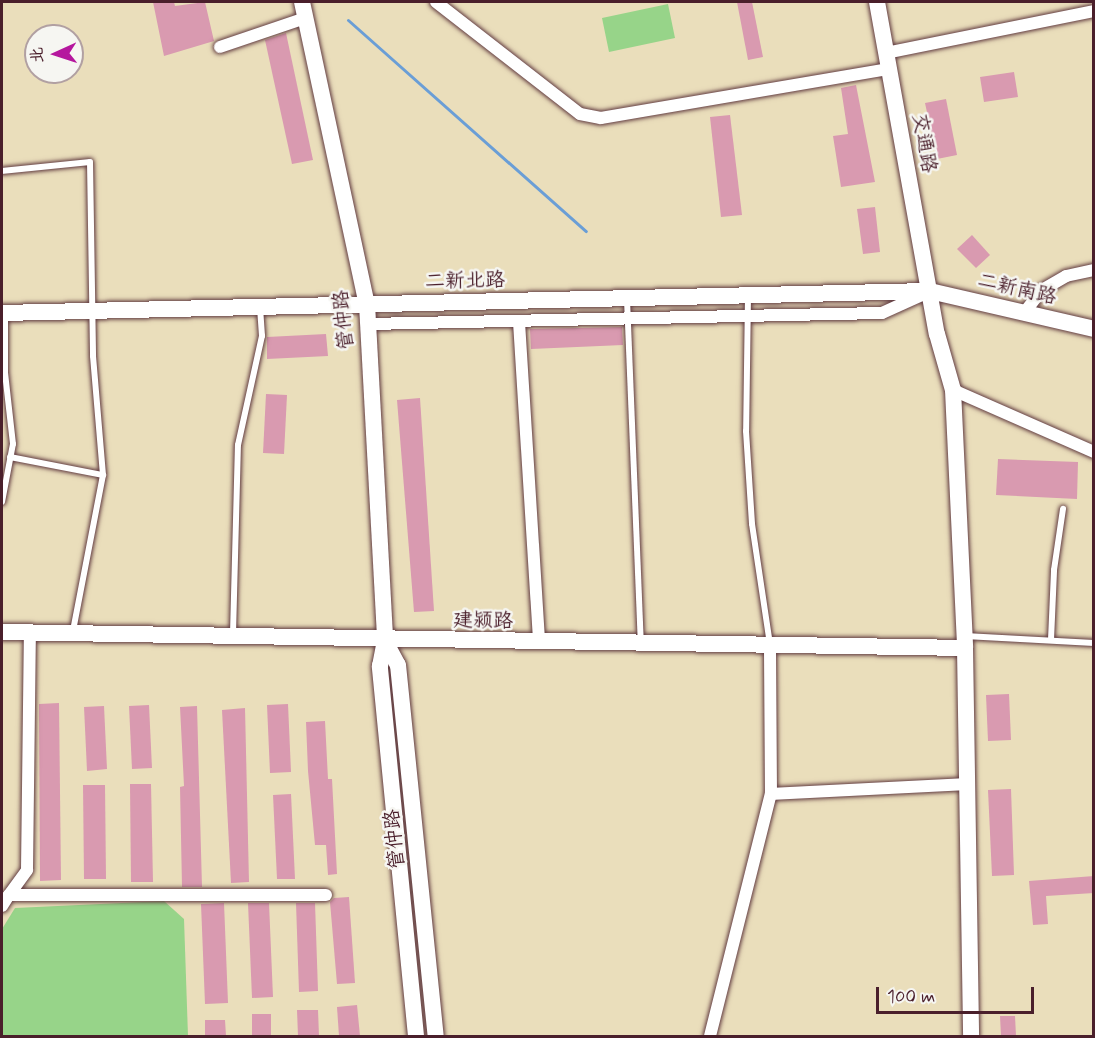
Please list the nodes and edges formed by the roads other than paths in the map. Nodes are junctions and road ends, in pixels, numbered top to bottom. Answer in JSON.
{"nodes":[{"id":1,"x":436,"y":2,"type":"edge"},
{"id":2,"x":877,"y":2,"type":"edge"},
{"id":3,"x":304,"y":10,"type":"edge"},
{"id":4,"x":1094,"y":11,"type":"edge"},
{"id":5,"x":220,"y":47,"type":"dead end"},
{"id":6,"x":888,"y":61,"type":"junction"},
{"id":7,"x":2,"y":171,"type":"edge"},
{"id":8,"x":1094,"y":270,"type":"edge"},
{"id":9,"x":930,"y":291,"type":"junction"},
{"id":10,"x":748,"y":295,"type":"junction"},
{"id":11,"x":627,"y":298,"type":"junction"},
{"id":12,"x":367,"y":304,"type":"junction"},
{"id":13,"x":260,"y":307,"type":"junction"},
{"id":14,"x":92,"y":311,"type":"junction"},
{"id":15,"x":3,"y":313,"type":"edge"},
{"id":16,"x":1024,"y":313,"type":"junction"},
{"id":17,"x":748,"y":318,"type":"junction"},
{"id":18,"x":628,"y":320,"type":"junction"},
{"id":19,"x":519,"y":322,"type":"junction"},
{"id":20,"x":368,"y":324,"type":"junction"},
{"id":21,"x":1094,"y":328,"type":"edge"},
{"id":22,"x":953,"y":390,"type":"junction"},
{"id":23,"x":1094,"y":452,"type":"edge"},
{"id":24,"x":10,"y":457,"type":"junction"},
{"id":25,"x":103,"y":475,"type":"junction"},
{"id":26,"x":2,"y":502,"type":"edge"},
{"id":27,"x":1063,"y":509,"type":"dead end"},
{"id":28,"x":2,"y":632,"type":"edge"},
{"id":29,"x":30,"y":634,"type":"junction"},
{"id":30,"x":72,"y":635,"type":"junction"},
{"id":31,"x":233,"y":638,"type":"junction"},
{"id":32,"x":1051,"y":640,"type":"junction"},
{"id":33,"x":385,"y":641,"type":"junction"},
{"id":34,"x":539,"y":642,"type":"junction"},
{"id":35,"x":965,"y":642,"type":"junction"},
{"id":36,"x":641,"y":643,"type":"junction"},
{"id":37,"x":1094,"y":643,"type":"edge"},
{"id":38,"x":770,"y":645,"type":"junction"},
{"id":39,"x":967,"y":784,"type":"junction"},
{"id":40,"x":771,"y":794,"type":"junction"},
{"id":41,"x":326,"y":895,"type":"dead end"},
{"id":42,"x":5,"y":900,"type":"edge"},
{"id":43,"x":417,"y":1036,"type":"edge"},
{"id":44,"x":436,"y":1036,"type":"edge"},
{"id":45,"x":710,"y":1036,"type":"edge"},
{"id":46,"x":970,"y":1036,"type":"edge"}],
"edges":[{"from":1,"to":6,"type":"street"},
{"from":2,"to":6,"type":"street","name":"交通路"},
{"from":3,"to":5,"type":"street"},
{"from":3,"to":12,"type":"street","name":"管仲路"},
{"from":4,"to":6,"type":"street"},
{"from":6,"to":9,"type":"street","name":"交通路"},
{"from":7,"to":14,"type":"lane"},
{"from":8,"to":16,"type":"street"},
{"from":9,"to":10,"type":"street","name":"二新北路"},
{"from":9,"to":16,"type":"street","name":"二新南路"},
{"from":9,"to":17,"type":"street"},
{"from":9,"to":22,"type":"street","name":"交通路"},
{"from":10,"to":11,"type":"street","name":"二新北路"},
{"from":10,"to":17,"type":"lane"},
{"from":11,"to":12,"type":"street","name":"二新北路"},
{"from":11,"to":18,"type":"lane"},
{"from":12,"to":13,"type":"street","name":"二新北路"},
{"from":12,"to":20,"type":"street","name":"管仲路"},
{"from":13,"to":14,"type":"street","name":"二新北路"},
{"from":13,"to":31,"type":"lane"},
{"from":14,"to":15,"type":"street","name":"二新北路"},
{"from":14,"to":25,"type":"lane"},
{"from":15,"to":24,"type":"lane"},
{"from":16,"to":21,"type":"street","name":"二新南路"},
{"from":17,"to":18,"type":"street"},
{"from":17,"to":38,"type":"lane"},
{"from":18,"to":19,"type":"street"},
{"from":18,"to":36,"type":"lane"},
{"from":19,"to":20,"type":"street"},
{"from":19,"to":34,"type":"street"},
{"from":20,"to":33,"type":"street","name":"管仲路"},
{"from":22,"to":23,"type":"street"},
{"from":22,"to":35,"type":"street","name":"交通路"},
{"from":24,"to":25,"type":"lane"},
{"from":24,"to":26,"type":"lane"},
{"from":25,"to":30,"type":"lane"},
{"from":27,"to":32,"type":"lane"},
{"from":28,"to":29,"type":"street","name":"建颍路"},
{"from":29,"to":30,"type":"street","name":"建颍路"},
{"from":29,"to":42,"type":"street"},
{"from":30,"to":31,"type":"street","name":"建颍路"},
{"from":31,"to":33,"type":"street","name":"建颍路"},
{"from":32,"to":35,"type":"lane"},
{"from":32,"to":37,"type":"lane"},
{"from":33,"to":34,"type":"street","name":"建颍路"},
{"from":33,"to":43,"type":"street","name":"管仲路"},
{"from":33,"to":44,"type":"street","name":"管仲路"},
{"from":34,"to":36,"type":"street","name":"建颍路"},
{"from":35,"to":38,"type":"street","name":"建颍路"},
{"from":35,"to":39,"type":"street","name":"交通路"},
{"from":36,"to":38,"type":"street","name":"建颍路"},
{"from":38,"to":40,"type":"street"},
{"from":39,"to":40,"type":"street"},
{"from":39,"to":46,"type":"street","name":"交通路"},
{"from":40,"to":45,"type":"street"},
{"from":41,"to":42,"type":"street"}]}
